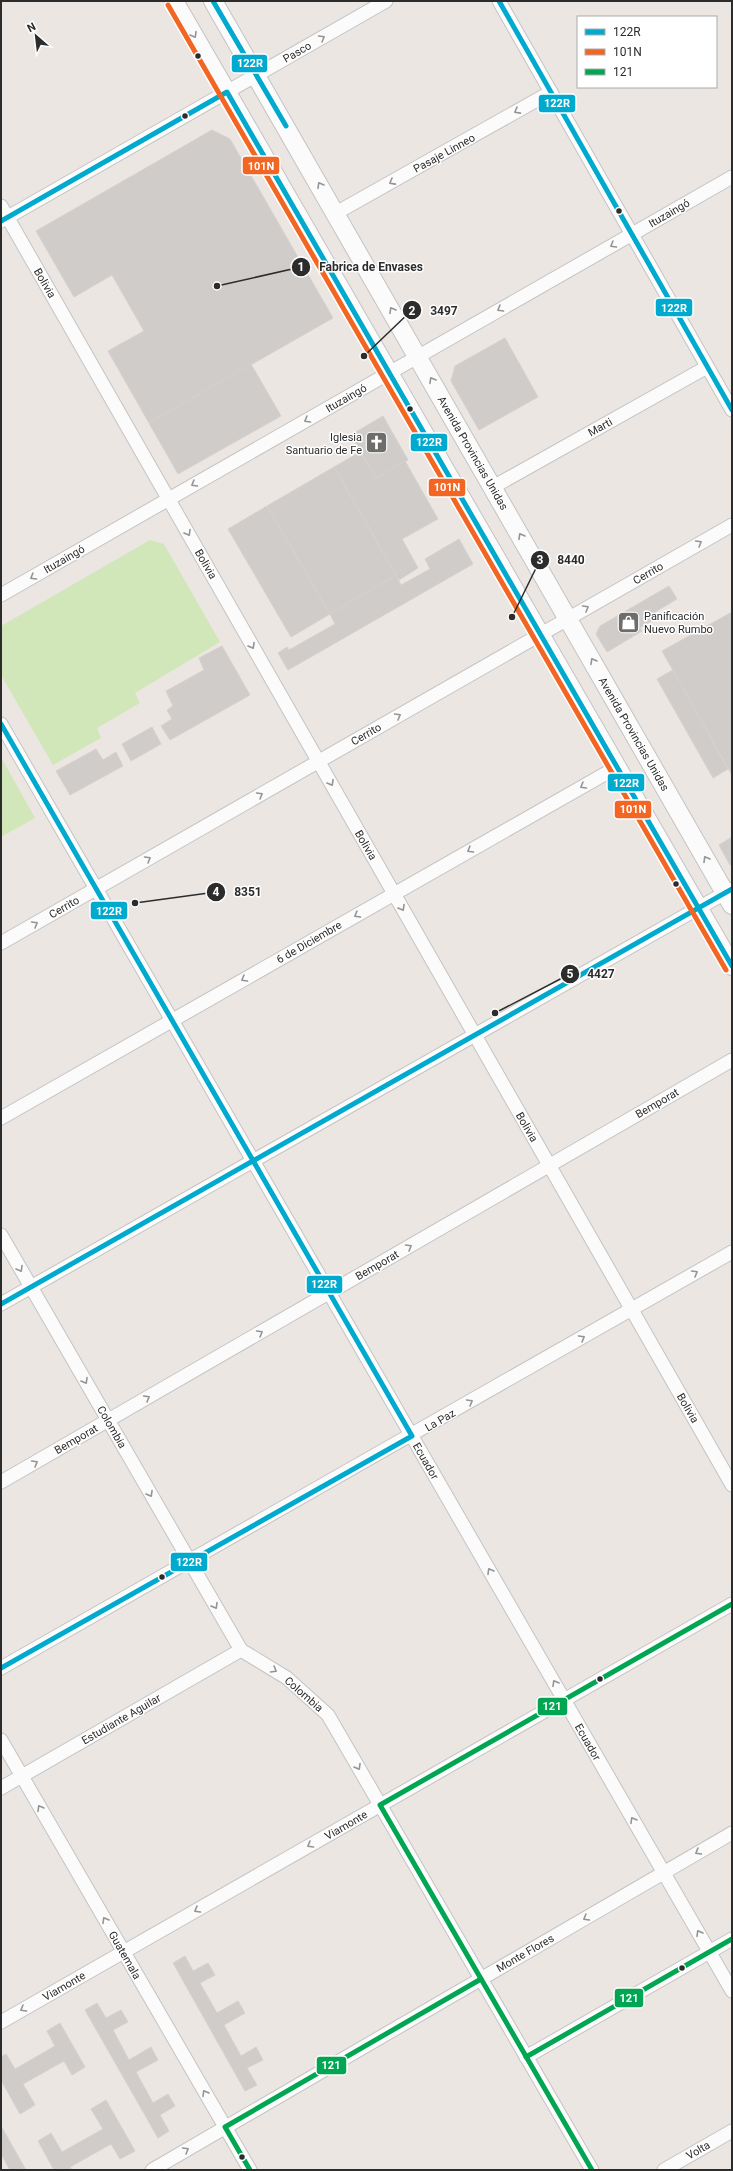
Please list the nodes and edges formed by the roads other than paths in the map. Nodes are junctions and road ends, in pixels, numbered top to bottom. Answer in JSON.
{"nodes":[{"id":1,"x":174,"y":1,"type":"edge"},
{"id":2,"x":213,"y":1,"type":"edge"},
{"id":3,"x":386,"y":1,"type":"edge"},
{"id":4,"x":499,"y":1,"type":"edge"},
{"id":5,"x":256,"y":75,"type":"junction"},
{"id":6,"x":227,"y":92,"type":"junction"},
{"id":7,"x":551,"y":92,"type":"junction"},
{"id":8,"x":732,"y":177,"type":"edge"},
{"id":9,"x":1,"y":206,"type":"edge"},
{"id":10,"x":336,"y":213,"type":"junction"},
{"id":11,"x":4,"y":220,"type":"edge"},
{"id":12,"x":632,"y":234,"type":"junction"},
{"id":13,"x":418,"y":356,"type":"junction"},
{"id":14,"x":707,"y":367,"type":"junction"},
{"id":15,"x":389,"y":373,"type":"junction"},
{"id":16,"x":732,"y":410,"type":"edge"},
{"id":17,"x":493,"y":487,"type":"junction"},
{"id":18,"x":168,"y":499,"type":"junction"},
{"id":19,"x":732,"y":525,"type":"edge"},
{"id":20,"x":1,"y":595,"type":"edge"},
{"id":21,"x":569,"y":618,"type":"junction"},
{"id":22,"x":540,"y":634,"type":"junction"},
{"id":23,"x":1,"y":724,"type":"edge"},
{"id":24,"x":318,"y":761,"type":"junction"},
{"id":25,"x":617,"y":766,"type":"junction"},
{"id":26,"x":96,"y":889,"type":"junction"},
{"id":27,"x":394,"y":894,"type":"junction"},
{"id":28,"x":730,"y":896,"type":"edge"},
{"id":29,"x":699,"y":908,"type":"junction"},
{"id":30,"x":1,"y":943,"type":"edge"},
{"id":31,"x":732,"y":966,"type":"edge"},
{"id":32,"x":172,"y":1020,"type":"junction"},
{"id":33,"x":475,"y":1035,"type":"junction"},
{"id":34,"x":732,"y":1060,"type":"edge"},
{"id":35,"x":1,"y":1118,"type":"edge"},
{"id":36,"x":253,"y":1161,"type":"junction"},
{"id":37,"x":550,"y":1165,"type":"junction"},
{"id":38,"x":1,"y":1235,"type":"edge"},
{"id":39,"x":732,"y":1252,"type":"edge"},
{"id":40,"x":31,"y":1287,"type":"junction"},
{"id":41,"x":329,"y":1293,"type":"junction"},
{"id":42,"x":1,"y":1304,"type":"edge"},
{"id":43,"x":632,"y":1309,"type":"junction"},
{"id":44,"x":108,"y":1420,"type":"junction"},
{"id":45,"x":412,"y":1436,"type":"junction"},
{"id":46,"x":1,"y":1482,"type":"edge"},
{"id":47,"x":732,"y":1484,"type":"edge"},
{"id":48,"x":190,"y":1561,"type":"junction"},
{"id":49,"x":732,"y":1604,"type":"edge"},
{"id":50,"x":241,"y":1650,"type":"junction"},
{"id":51,"x":1,"y":1668,"type":"edge"},
{"id":52,"x":564,"y":1700,"type":"junction"},
{"id":53,"x":1,"y":1740,"type":"edge"},
{"id":54,"x":22,"y":1776,"type":"junction"},
{"id":55,"x":1,"y":1788,"type":"edge"},
{"id":56,"x":380,"y":1805,"type":"junction"},
{"id":57,"x":732,"y":1833,"type":"edge"},
{"id":58,"x":664,"y":1873,"type":"junction"},
{"id":59,"x":732,"y":1939,"type":"edge"},
{"id":60,"x":124,"y":1952,"type":"junction"},
{"id":61,"x":710,"y":1952,"type":"junction"},
{"id":62,"x":481,"y":1978,"type":"junction"},
{"id":63,"x":732,"y":1991,"type":"edge"},
{"id":64,"x":1,"y":2022,"type":"edge"},
{"id":65,"x":526,"y":2057,"type":"junction"},
{"id":66,"x":225,"y":2127,"type":"junction"},
{"id":67,"x":732,"y":2131,"type":"edge"},
{"id":68,"x":152,"y":2170,"type":"edge"},
{"id":69,"x":250,"y":2170,"type":"edge"},
{"id":70,"x":592,"y":2170,"type":"edge"},
{"id":71,"x":664,"y":2170,"type":"edge"}],
"edges":[{"from":1,"to":6,"type":"main road","one_way":true},
{"from":2,"to":5,"type":"main road","name":"Avenida Provincias Unidas"},
{"from":5,"to":3,"type":"street","name":"Pasco","one_way":true},
{"from":4,"to":7,"type":"street"},
{"from":5,"to":6,"type":"street","name":"Pasco"},
{"from":10,"to":5,"type":"main road","name":"Avenida Provincias Unidas","one_way":true},
{"from":6,"to":11,"type":"street","name":"Pasco"},
{"from":6,"to":15,"type":"main road"},
{"from":7,"to":10,"type":"street","name":"Pasaje Linneo","one_way":true},
{"from":7,"to":12,"type":"street"},
{"from":8,"to":12,"type":"street","name":"Ituzaingó"},
{"from":9,"to":11,"type":"street","name":"Bolivia"},
{"from":13,"to":10,"type":"main road","name":"Avenida Provincias Unidas","one_way":true},
{"from":11,"to":18,"type":"street","name":"Bolivia"},
{"from":12,"to":13,"type":"street","name":"Ituzaingó","one_way":true},
{"from":12,"to":14,"type":"street"},
{"from":13,"to":15,"type":"street","name":"Ituzaingó"},
{"from":17,"to":13,"type":"main road","name":"Avenida Provincias Unidas","one_way":true},
{"from":14,"to":16,"type":"street"},
{"from":14,"to":17,"type":"street","name":"Marti"},
{"from":15,"to":18,"type":"street","name":"Ituzaingó","one_way":true},
{"from":15,"to":22,"type":"main road"},
{"from":21,"to":17,"type":"main road","name":"Avenida Provincias Unidas","one_way":true},
{"from":18,"to":20,"type":"street","name":"Ituzaingó","one_way":true},
{"from":18,"to":24,"type":"street","name":"Bolivia","one_way":true},
{"from":21,"to":19,"type":"street","name":"Cerrito","one_way":true},
{"from":21,"to":22,"type":"street","name":"Cerrito"},
{"from":28,"to":21,"type":"main road","name":"Avenida Provincias Unidas","one_way":true},
{"from":24,"to":22,"type":"street","name":"Cerrito","one_way":true},
{"from":22,"to":25,"type":"main road"},
{"from":23,"to":26,"type":"street","name":"Ecuador"},
{"from":26,"to":24,"type":"street","name":"Cerrito","one_way":true},
{"from":24,"to":27,"type":"street","name":"Bolivia","one_way":true},
{"from":25,"to":27,"type":"street","name":"6 de Diciembre","one_way":true},
{"from":25,"to":29,"type":"main road"},
{"from":30,"to":26,"type":"street","name":"Cerrito","one_way":true},
{"from":26,"to":32,"type":"street","name":"Ecuador"},
{"from":27,"to":32,"type":"street","name":"6 de Diciembre","one_way":true},
{"from":27,"to":33,"type":"street","name":"Bolivia","one_way":true},
{"from":28,"to":29,"type":"street"},
{"from":29,"to":31,"type":"main road"},
{"from":29,"to":33,"type":"street"},
{"from":32,"to":35,"type":"street","name":"6 de Diciembre"},
{"from":32,"to":36,"type":"street","name":"Ecuador"},
{"from":33,"to":36,"type":"street"},
{"from":33,"to":37,"type":"street","name":"Bolivia"},
{"from":34,"to":37,"type":"street","name":"Bemporat"},
{"from":36,"to":40,"type":"street"},
{"from":36,"to":41,"type":"street","name":"Ecuador"},
{"from":41,"to":37,"type":"street","name":"Bemporat","one_way":true},
{"from":37,"to":43,"type":"street","name":"Bolivia"},
{"from":38,"to":40,"type":"street","name":"Colombia","one_way":true},
{"from":43,"to":39,"type":"street","name":"La Paz","one_way":true},
{"from":40,"to":42,"type":"street"},
{"from":40,"to":44,"type":"street","name":"Colombia","one_way":true},
{"from":44,"to":41,"type":"street","name":"Bemporat","one_way":true},
{"from":41,"to":45,"type":"street","name":"Ecuador"},
{"from":45,"to":43,"type":"street","name":"La Paz","one_way":true},
{"from":43,"to":47,"type":"street","name":"Bolivia"},
{"from":46,"to":44,"type":"street","name":"Bemporat","one_way":true},
{"from":44,"to":48,"type":"street","name":"Colombia","one_way":true},
{"from":45,"to":48,"type":"street","name":"La Paz"},
{"from":52,"to":45,"type":"street","name":"Ecuador","one_way":true},
{"from":48,"to":50,"type":"street","name":"Colombia","one_way":true},
{"from":48,"to":51,"type":"street","name":"La Paz"},
{"from":49,"to":52,"type":"street","name":"Viamonte"},
{"from":50,"to":54,"type":"street","name":"Estudiante Aguilar"},
{"from":50,"to":56,"type":"street","name":"Colombia","one_way":true},
{"from":52,"to":56,"type":"street","name":"Viamonte"},
{"from":58,"to":52,"type":"street","name":"Ecuador","one_way":true},
{"from":53,"to":54,"type":"street","name":"Guatemala"},
{"from":54,"to":55,"type":"street","name":"Estudiante Aguilar"},
{"from":60,"to":54,"type":"street","name":"Guatemala","one_way":true},
{"from":56,"to":60,"type":"street","name":"Viamonte","one_way":true},
{"from":56,"to":62,"type":"street","name":"Colombia"},
{"from":57,"to":58,"type":"street","name":"Monte Flores","one_way":true},
{"from":61,"to":58,"type":"street","name":"Ecuador","one_way":true},
{"from":58,"to":62,"type":"street","name":"Monte Flores","one_way":true},
{"from":59,"to":61,"type":"street"},
{"from":60,"to":64,"type":"street","name":"Viamonte","one_way":true},
{"from":66,"to":60,"type":"street","name":"Guatemala","one_way":true},
{"from":61,"to":63,"type":"street","name":"Ecuador"},
{"from":61,"to":65,"type":"street"},
{"from":62,"to":65,"type":"street","name":"Colombia"},
{"from":62,"to":66,"type":"street","name":"Monte Flores"},
{"from":65,"to":70,"type":"street","name":"Colombia"},
{"from":68,"to":66,"type":"street","name":"Monte Flores","one_way":true},
{"from":66,"to":69,"type":"street","name":"Guatemala"},
{"from":67,"to":71,"type":"street","name":"Volta"}]}
